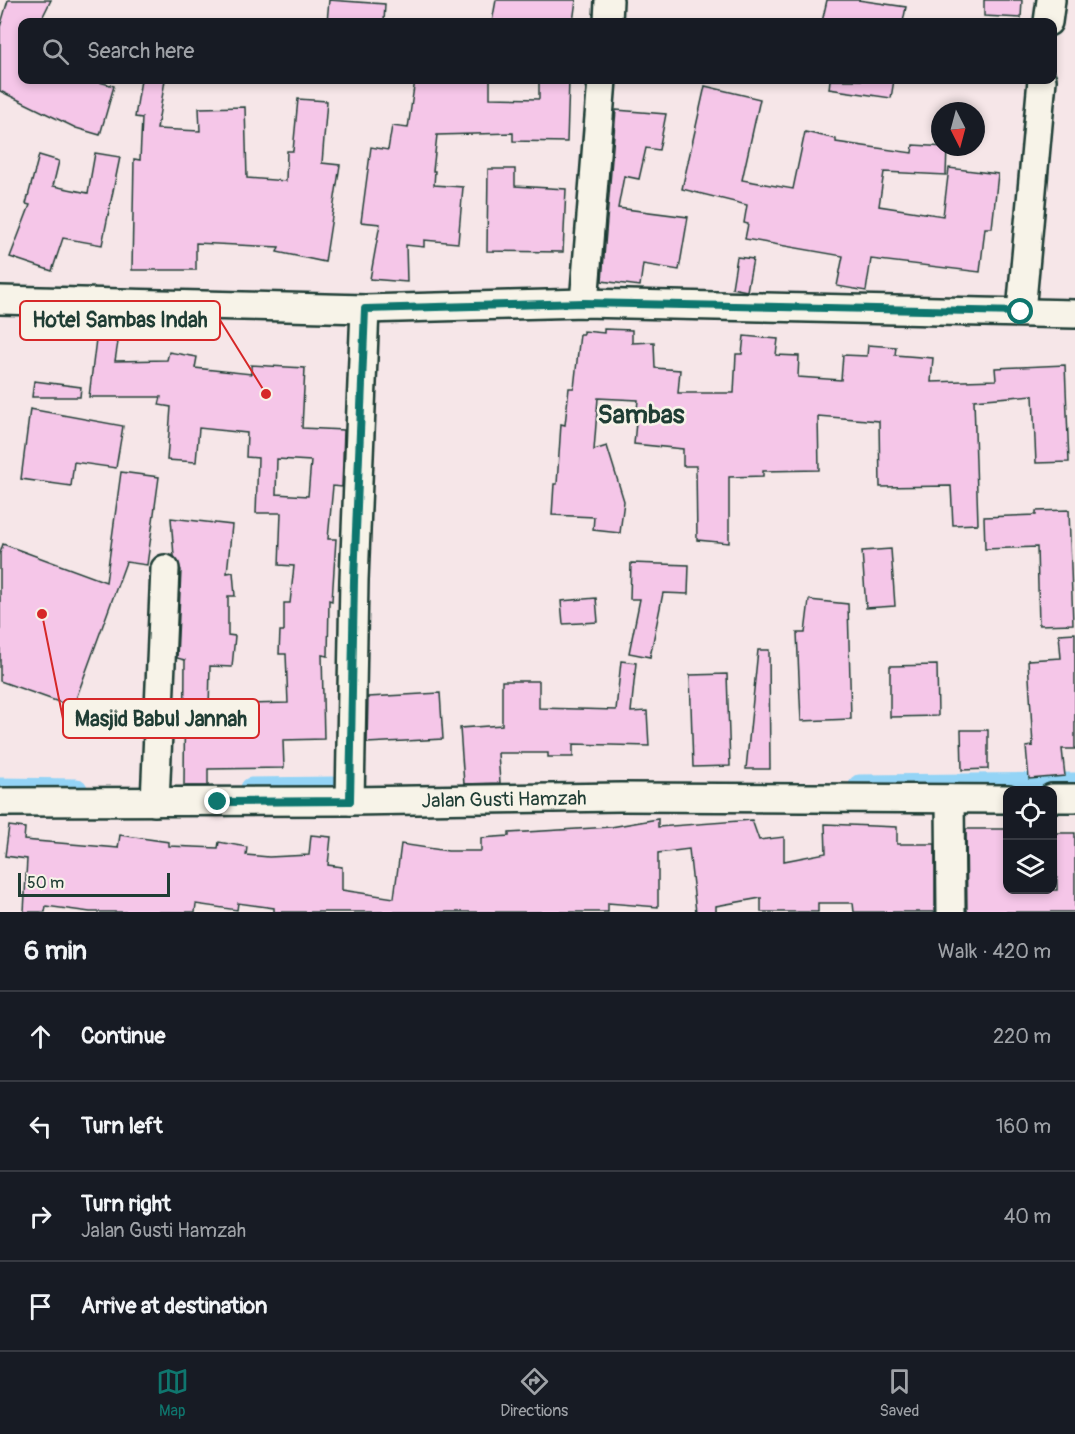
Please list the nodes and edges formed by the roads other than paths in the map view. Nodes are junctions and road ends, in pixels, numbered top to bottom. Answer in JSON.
{"nodes":[{"id":1,"x":609,"y":0,"type":"edge"},
{"id":2,"x":1051,"y":0,"type":"edge"},
{"id":3,"x":608,"y":18,"type":"edge"},
{"id":4,"x":1049,"y":18,"type":"edge"},
{"id":5,"x":602,"y":84,"type":"edge"},
{"id":6,"x":1042,"y":84,"type":"edge"},
{"id":7,"x":0,"y":300,"type":"edge"},
{"id":8,"x":584,"y":303,"type":"junction"},
{"id":9,"x":365,"y":309,"type":"junction"},
{"id":10,"x":1021,"y":312,"type":"junction"},
{"id":11,"x":1075,"y":314,"type":"edge"},
{"id":12,"x":165,"y":569,"type":"dead end"},
{"id":13,"x":1057,"y":798,"type":"edge"},
{"id":14,"x":1075,"y":798,"type":"edge"},
{"id":15,"x":1003,"y":799,"type":"edge"},
{"id":16,"x":950,"y":800,"type":"junction"},
{"id":17,"x":350,"y":801,"type":"junction"},
{"id":18,"x":0,"y":802,"type":"edge"},
{"id":19,"x":155,"y":802,"type":"junction"},
{"id":20,"x":951,"y":912,"type":"edge"}],
"edges":[{"from":1,"to":3,"type":"street"},
{"from":2,"to":4,"type":"street"},
{"from":5,"to":8,"type":"street"},
{"from":6,"to":10,"type":"street"},
{"from":7,"to":9,"type":"street"},
{"from":8,"to":9,"type":"street"},
{"from":8,"to":10,"type":"street"},
{"from":9,"to":17,"type":"street"},
{"from":10,"to":11,"type":"street"},
{"from":12,"to":19,"type":"street"},
{"from":13,"to":14,"type":"street"},
{"from":15,"to":16,"type":"street","name":"Jalan Gusti Hamzah"},
{"from":16,"to":17,"type":"street","name":"Jalan Gusti Hamzah"},
{"from":16,"to":20,"type":"street"},
{"from":17,"to":19,"type":"street","name":"Jalan Gusti Hamzah"},
{"from":18,"to":19,"type":"street","name":"Jalan Gusti Hamzah"}]}
